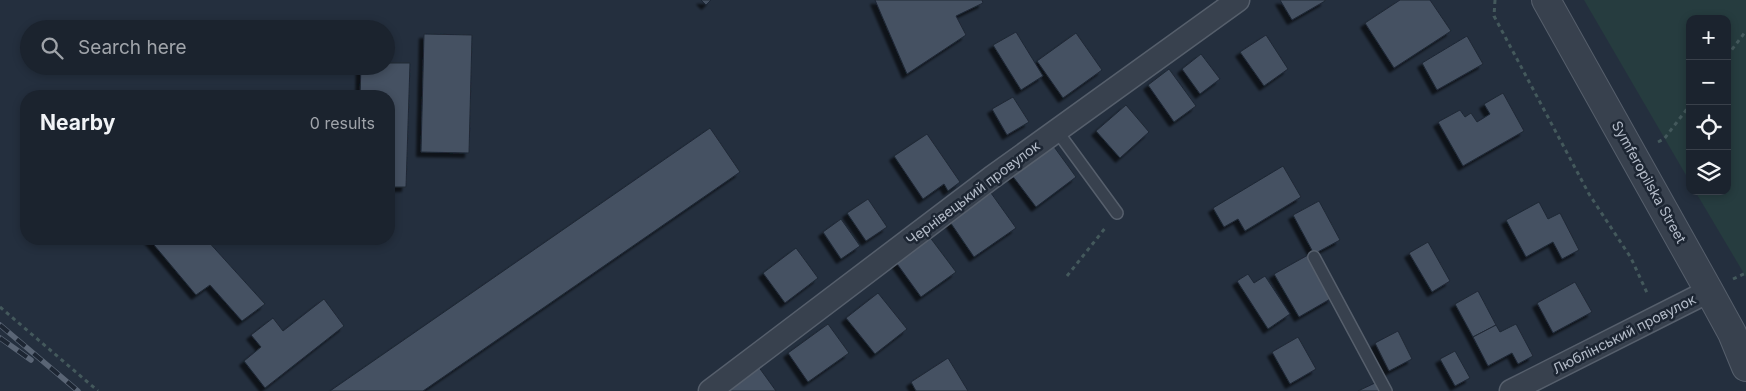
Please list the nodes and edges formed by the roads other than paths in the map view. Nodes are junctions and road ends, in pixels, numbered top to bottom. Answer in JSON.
{"nodes":[{"id":1,"x":1238,"y":0,"type":"edge"},
{"id":2,"x":1546,"y":0,"type":"edge"},
{"id":3,"x":1057,"y":131,"type":"junction"},
{"id":4,"x":1118,"y":213,"type":"road end"},
{"id":5,"x":1314,"y":258,"type":"dead end"},
{"id":6,"x":1709,"y":291,"type":"junction"},
{"id":7,"x":1746,"y":367,"type":"edge"},
{"id":8,"x":710,"y":391,"type":"edge"},
{"id":9,"x":1386,"y":391,"type":"edge"},
{"id":10,"x":1512,"y":391,"type":"edge"}],
"edges":[{"from":1,"to":3,"type":"street","name":"Чернівецький провулок"},
{"from":2,"to":6,"type":"street","name":"Symferopilska Street"},
{"from":3,"to":4,"type":"lane"},
{"from":3,"to":8,"type":"street","name":"Чернівецький провулок"},
{"from":5,"to":9,"type":"lane"},
{"from":6,"to":7,"type":"street","name":"Symferopilska Street"},
{"from":6,"to":10,"type":"street","name":"Люблінський провулок"}]}
